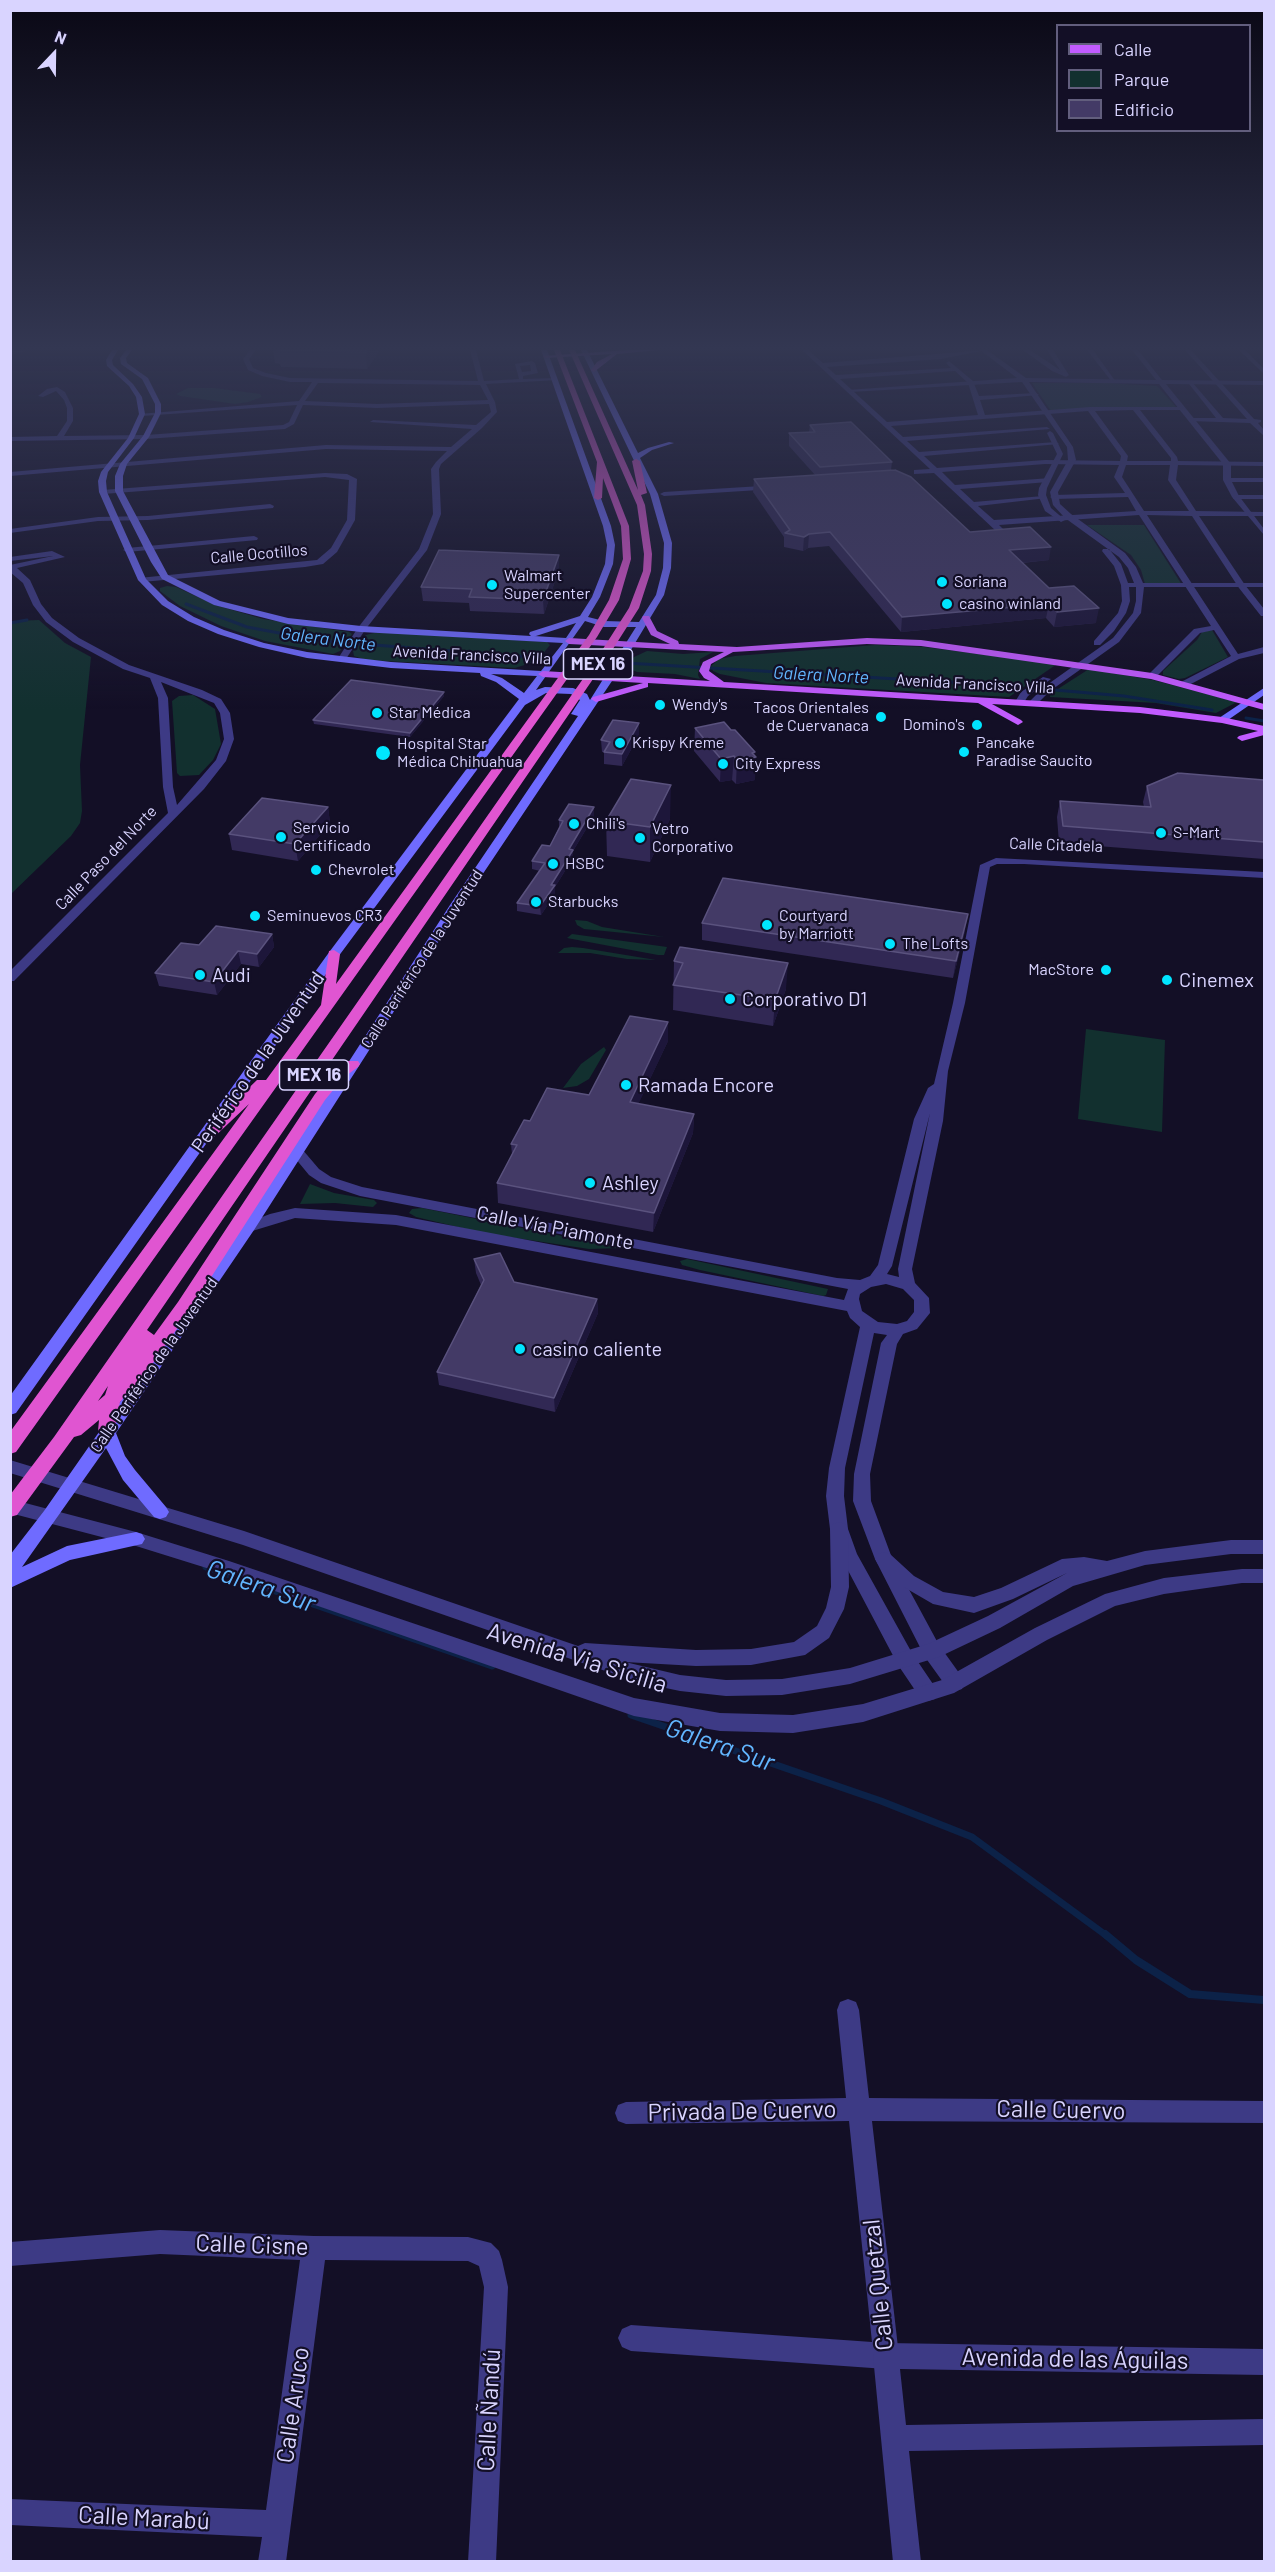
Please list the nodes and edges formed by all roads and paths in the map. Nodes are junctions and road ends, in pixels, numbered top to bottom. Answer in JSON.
{"nodes":[{"id":1,"x":29,"y":470,"type":"edge"},
{"id":2,"x":106,"y":470,"type":"edge"},
{"id":3,"x":121,"y":470,"type":"edge"},
{"id":4,"x":435,"y":470,"type":"edge"},
{"id":5,"x":588,"y":470,"type":"edge"},
{"id":6,"x":599,"y":470,"type":"edge"},
{"id":7,"x":605,"y":470,"type":"edge"},
{"id":8,"x":627,"y":470,"type":"edge"},
{"id":9,"x":638,"y":470,"type":"edge"},
{"id":10,"x":642,"y":470,"type":"edge"},
{"id":11,"x":937,"y":470,"type":"joint"},
{"id":12,"x":1054,"y":470,"type":"edge"},
{"id":13,"x":1066,"y":470,"type":"edge"},
{"id":14,"x":1119,"y":470,"type":"edge"},
{"id":15,"x":1173,"y":470,"type":"edge"},
{"id":16,"x":1227,"y":470,"type":"edge"},
{"id":17,"x":917,"y":472,"type":"dead end"},
{"id":18,"x":10,"y":474,"type":"edge"},
{"id":19,"x":1048,"y":480,"type":"junction"},
{"id":20,"x":1227,"y":480,"type":"junction"},
{"id":21,"x":1264,"y":480,"type":"edge"},
{"id":22,"x":788,"y":486,"type":"edge"},
{"id":23,"x":954,"y":487,"type":"junction"},
{"id":24,"x":119,"y":491,"type":"junction"},
{"id":25,"x":103,"y":492,"type":"junction"},
{"id":26,"x":664,"y":494,"type":"dead end"},
{"id":27,"x":1130,"y":495,"type":"junction"},
{"id":28,"x":1054,"y":497,"type":"junction"},
{"id":29,"x":1236,"y":497,"type":"junction"},
{"id":30,"x":1264,"y":497,"type":"edge"},
{"id":31,"x":598,"y":498,"type":"junction"},
{"id":32,"x":1043,"y":498,"type":"junction"},
{"id":33,"x":972,"y":504,"type":"junction"},
{"id":34,"x":270,"y":506,"type":"dead end"},
{"id":35,"x":641,"y":506,"type":"junction"},
{"id":36,"x":1142,"y":513,"type":"junction"},
{"id":37,"x":1194,"y":514,"type":"junction"},
{"id":38,"x":1249,"y":514,"type":"junction"},
{"id":39,"x":1264,"y":514,"type":"edge"},
{"id":40,"x":1068,"y":516,"type":"junction"},
{"id":41,"x":1056,"y":517,"type":"junction"},
{"id":42,"x":134,"y":520,"type":"junction"},
{"id":43,"x":114,"y":521,"type":"junction"},
{"id":44,"x":991,"y":523,"type":"junction"},
{"id":45,"x":10,"y":531,"type":"edge"},
{"id":46,"x":1001,"y":531,"type":"edge"},
{"id":47,"x":1264,"y":533,"type":"edge"},
{"id":48,"x":10,"y":537,"type":"edge"},
{"id":49,"x":254,"y":538,"type":"dead end"},
{"id":50,"x":148,"y":547,"type":"junction"},
{"id":51,"x":126,"y":550,"type":"junction"},
{"id":52,"x":11,"y":564,"type":"edge"},
{"id":53,"x":165,"y":577,"type":"junction"},
{"id":54,"x":142,"y":580,"type":"junction"},
{"id":55,"x":1125,"y":585,"type":"junction"},
{"id":56,"x":1264,"y":585,"type":"edge"},
{"id":57,"x":1140,"y":586,"type":"junction"},
{"id":58,"x":1190,"y":586,"type":"junction"},
{"id":59,"x":1242,"y":586,"type":"junction"},
{"id":60,"x":1264,"y":614,"type":"edge"},
{"id":61,"x":583,"y":618,"type":"junction"},
{"id":62,"x":644,"y":622,"type":"junction"},
{"id":63,"x":1217,"y":627,"type":"junction"},
{"id":64,"x":361,"y":629,"type":"junction"},
{"id":65,"x":507,"y":638,"type":"junction"},
{"id":66,"x":569,"y":641,"type":"junction"},
{"id":67,"x":631,"y":644,"type":"junction"},
{"id":68,"x":690,"y":647,"type":"junction"},
{"id":69,"x":737,"y":650,"type":"junction"},
{"id":70,"x":1264,"y":650,"type":"edge"},
{"id":71,"x":1236,"y":657,"type":"junction"},
{"id":72,"x":341,"y":660,"type":"junction"},
{"id":73,"x":1068,"y":663,"type":"junction"},
{"id":74,"x":1083,"y":665,"type":"junction"},
{"id":75,"x":470,"y":670,"type":"junction"},
{"id":76,"x":543,"y":674,"type":"junction"},
{"id":77,"x":154,"y":676,"type":"junction"},
{"id":78,"x":1152,"y":676,"type":"junction"},
{"id":79,"x":609,"y":678,"type":"junction"},
{"id":80,"x":673,"y":681,"type":"junction"},
{"id":81,"x":723,"y":684,"type":"junction"},
{"id":82,"x":1184,"y":684,"type":"junction"},
{"id":83,"x":1264,"y":691,"type":"edge"},
{"id":84,"x":199,"y":692,"type":"junction"},
{"id":85,"x":163,"y":698,"type":"junction"},
{"id":86,"x":524,"y":698,"type":"junction"},
{"id":87,"x":596,"y":699,"type":"junction"},
{"id":88,"x":972,"y":699,"type":"junction"},
{"id":89,"x":1247,"y":701,"type":"junction"},
{"id":90,"x":1020,"y":702,"type":"junction"},
{"id":91,"x":1033,"y":703,"type":"junction"},
{"id":92,"x":1263,"y":704,"type":"edge"},
{"id":93,"x":1222,"y":720,"type":"junction"},
{"id":94,"x":1018,"y":722,"type":"dead end"},
{"id":95,"x":1236,"y":723,"type":"junction"},
{"id":96,"x":503,"y":725,"type":"junction"},
{"id":97,"x":1264,"y":731,"type":"edge"},
{"id":98,"x":569,"y":738,"type":"junction"},
{"id":99,"x":1242,"y":738,"type":"dead end"},
{"id":100,"x":176,"y":787,"type":"junction"},
{"id":101,"x":200,"y":787,"type":"junction"},
{"id":102,"x":173,"y":813,"type":"junction"},
{"id":103,"x":1264,"y":875,"type":"edge"},
{"id":104,"x":334,"y":954,"type":"junction"},
{"id":105,"x":382,"y":976,"type":"junction"},
{"id":106,"x":10,"y":978,"type":"edge"},
{"id":107,"x":326,"y":1005,"type":"junction"},
{"id":108,"x":291,"y":1056,"type":"junction"},
{"id":109,"x":353,"y":1064,"type":"junction"},
{"id":110,"x":942,"y":1071,"type":"junction"},
{"id":111,"x":206,"y":1137,"type":"junction"},
{"id":112,"x":297,"y":1152,"type":"junction"},
{"id":113,"x":249,"y":1227,"type":"junction"},
{"id":114,"x":868,"y":1282,"type":"junction"},
{"id":115,"x":908,"y":1285,"type":"junction"},
{"id":116,"x":852,"y":1307,"type":"junction"},
{"id":117,"x":867,"y":1325,"type":"junction"},
{"id":118,"x":898,"y":1330,"type":"junction"},
{"id":119,"x":10,"y":1409,"type":"edge"},
{"id":120,"x":107,"y":1431,"type":"junction"},
{"id":121,"x":60,"y":1442,"type":"junction"},
{"id":122,"x":10,"y":1447,"type":"edge"},
{"id":123,"x":10,"y":1466,"type":"edge"},
{"id":124,"x":71,"y":1484,"type":"junction"},
{"id":125,"x":10,"y":1508,"type":"edge"},
{"id":126,"x":160,"y":1512,"type":"junction"},
{"id":127,"x":50,"y":1516,"type":"junction"},
{"id":128,"x":839,"y":1529,"type":"junction"},
{"id":129,"x":136,"y":1539,"type":"junction"},
{"id":130,"x":1264,"y":1547,"type":"edge"},
{"id":131,"x":884,"y":1559,"type":"junction"},
{"id":132,"x":10,"y":1569,"type":"edge"},
{"id":133,"x":1108,"y":1569,"type":"junction"},
{"id":134,"x":1264,"y":1576,"type":"edge"},
{"id":135,"x":10,"y":1581,"type":"edge"},
{"id":136,"x":569,"y":1651,"type":"junction"},
{"id":137,"x":932,"y":1651,"type":"junction"},
{"id":138,"x":905,"y":1659,"type":"junction"},
{"id":139,"x":955,"y":1683,"type":"junction"},
{"id":140,"x":928,"y":1693,"type":"junction"},
{"id":141,"x":848,"y":2010,"type":"dead end"},
{"id":142,"x":858,"y":2109,"type":"junction"},
{"id":143,"x":1264,"y":2112,"type":"edge"},
{"id":144,"x":626,"y":2113,"type":"dead end"},
{"id":145,"x":314,"y":2248,"type":"junction"},
{"id":146,"x":10,"y":2254,"type":"edge"},
{"id":147,"x":490,"y":2260,"type":"joint"},
{"id":148,"x":631,"y":2338,"type":"dead end"},
{"id":149,"x":886,"y":2356,"type":"junction"},
{"id":150,"x":1264,"y":2362,"type":"edge"},
{"id":151,"x":1264,"y":2432,"type":"edge"},
{"id":152,"x":895,"y":2438,"type":"junction"},
{"id":153,"x":10,"y":2512,"type":"edge"},
{"id":154,"x":277,"y":2524,"type":"junction"},
{"id":155,"x":272,"y":2562,"type":"edge"},
{"id":156,"x":482,"y":2562,"type":"edge"},
{"id":157,"x":907,"y":2562,"type":"edge"}],
"edges":[{"from":1,"to":18,"type":"street"},
{"from":2,"to":25,"type":"main road"},
{"from":3,"to":24,"type":"main road"},
{"from":4,"to":64,"type":"street"},
{"from":5,"to":31,"type":"main road"},
{"from":6,"to":31,"type":"highway"},
{"from":7,"to":107,"type":"highway","name":"Periférico de la Juventud","number":"MEX 16"},
{"from":8,"to":35,"type":"highway","number":"MEX 16"},
{"from":9,"to":35,"type":"highway"},
{"from":10,"to":62,"type":"main road","name":"Calle Periférico de la Juventud"},
{"from":11,"to":17,"type":"street"},
{"from":11,"to":23,"type":"street"},
{"from":12,"to":19,"type":"street"},
{"from":13,"to":28,"type":"street"},
{"from":14,"to":27,"type":"street"},
{"from":15,"to":37,"type":"street"},
{"from":16,"to":20,"type":"street"},
{"from":19,"to":23,"type":"street"},
{"from":19,"to":32,"type":"street"},
{"from":20,"to":21,"type":"street"},
{"from":20,"to":29,"type":"street"},
{"from":22,"to":26,"type":"street"},
{"from":23,"to":33,"type":"street"},
{"from":24,"to":25,"type":"street","name":"Calle Ocotillos"},
{"from":24,"to":42,"type":"main road","name":"Avenida Francisco Villa"},
{"from":24,"to":53,"type":"street","name":"Calle Ocotillos"},
{"from":25,"to":43,"type":"main road","name":"Avenida Francisco Villa"},
{"from":27,"to":28,"type":"street"},
{"from":27,"to":36,"type":"street"},
{"from":28,"to":40,"type":"street"},
{"from":29,"to":30,"type":"street"},
{"from":29,"to":38,"type":"street"},
{"from":31,"to":61,"type":"main road"},
{"from":32,"to":33,"type":"street"},
{"from":32,"to":41,"type":"street"},
{"from":33,"to":44,"type":"street"},
{"from":34,"to":42,"type":"street"},
{"from":35,"to":105,"type":"highway","number":"MEX 16"},
{"from":36,"to":37,"type":"street"},
{"from":36,"to":40,"type":"street"},
{"from":36,"to":58,"type":"street"},
{"from":37,"to":38,"type":"street"},
{"from":37,"to":59,"type":"street"},
{"from":38,"to":39,"type":"street"},
{"from":38,"to":47,"type":"street"},
{"from":40,"to":41,"type":"street"},
{"from":40,"to":57,"type":"street"},
{"from":41,"to":44,"type":"street"},
{"from":41,"to":55,"type":"street"},
{"from":42,"to":43,"type":"street"},
{"from":42,"to":50,"type":"main road","name":"Avenida Francisco Villa"},
{"from":43,"to":45,"type":"street"},
{"from":43,"to":48,"type":"street"},
{"from":43,"to":51,"type":"main road","name":"Avenida Francisco Villa"},
{"from":44,"to":46,"type":"street"},
{"from":49,"to":50,"type":"street"},
{"from":50,"to":51,"type":"street"},
{"from":50,"to":53,"type":"main road","name":"Avenida Francisco Villa"},
{"from":51,"to":54,"type":"main road","name":"Avenida Francisco Villa"},
{"from":52,"to":52,"type":"street"},
{"from":52,"to":77,"type":"street"},
{"from":53,"to":54,"type":"street","name":"Calle Ocotillos"},
{"from":53,"to":64,"type":"main road","name":"Avenida Francisco Villa"},
{"from":54,"to":72,"type":"main road","name":"Avenida Francisco Villa"},
{"from":55,"to":57,"type":"street"},
{"from":55,"to":73,"type":"street"},
{"from":56,"to":59,"type":"street"},
{"from":57,"to":58,"type":"street"},
{"from":57,"to":74,"type":"street"},
{"from":58,"to":59,"type":"street"},
{"from":58,"to":63,"type":"street"},
{"from":59,"to":60,"type":"street"},
{"from":61,"to":62,"type":"main road"},
{"from":61,"to":65,"type":"main road"},
{"from":61,"to":66,"type":"main road"},
{"from":62,"to":67,"type":"main road","name":"Calle Periférico de la Juventud"},
{"from":62,"to":68,"type":"main road"},
{"from":63,"to":71,"type":"street"},
{"from":63,"to":78,"type":"street"},
{"from":64,"to":65,"type":"main road","name":"Avenida Francisco Villa"},
{"from":64,"to":72,"type":"street"},
{"from":65,"to":66,"type":"main road","name":"Avenida Francisco Villa"},
{"from":66,"to":67,"type":"main road","name":"Avenida Francisco Villa"},
{"from":66,"to":76,"type":"main road"},
{"from":67,"to":68,"type":"main road","name":"Avenida Francisco Villa"},
{"from":67,"to":79,"type":"main road","name":"Calle Periférico de la Juventud"},
{"from":68,"to":69,"type":"main road","name":"Avenida Francisco Villa"},
{"from":69,"to":73,"type":"main road","name":"Avenida Francisco Villa"},
{"from":69,"to":81,"type":"main road"},
{"from":70,"to":71,"type":"street"},
{"from":71,"to":82,"type":"street"},
{"from":72,"to":75,"type":"main road","name":"Avenida Francisco Villa"},
{"from":73,"to":74,"type":"main road","name":"Avenida Francisco Villa"},
{"from":73,"to":90,"type":"street"},
{"from":74,"to":78,"type":"main road","name":"Avenida Francisco Villa"},
{"from":74,"to":91,"type":"street"},
{"from":75,"to":76,"type":"main road","name":"Avenida Francisco Villa"},
{"from":75,"to":86,"type":"main road"},
{"from":76,"to":79,"type":"main road","name":"Avenida Francisco Villa"},
{"from":76,"to":86,"type":"main road"},
{"from":77,"to":84,"type":"street"},
{"from":77,"to":85,"type":"street","name":"Calle Paso del Norte"},
{"from":78,"to":82,"type":"main road","name":"Avenida Francisco Villa"},
{"from":79,"to":80,"type":"main road","name":"Avenida Francisco Villa"},
{"from":79,"to":87,"type":"main road","name":"Calle Periférico de la Juventud"},
{"from":80,"to":81,"type":"main road","name":"Avenida Francisco Villa"},
{"from":80,"to":87,"type":"main road"},
{"from":81,"to":88,"type":"main road","name":"Avenida Francisco Villa"},
{"from":82,"to":89,"type":"main road","name":"Avenida Francisco Villa"},
{"from":83,"to":89,"type":"main road"},
{"from":84,"to":85,"type":"street"},
{"from":84,"to":101,"type":"street"},
{"from":85,"to":100,"type":"street","name":"Calle Paso del Norte"},
{"from":86,"to":96,"type":"main road"},
{"from":87,"to":98,"type":"main road","name":"Calle Periférico de la Juventud"},
{"from":88,"to":90,"type":"main road","name":"Avenida Francisco Villa"},
{"from":88,"to":94,"type":"main road"},
{"from":89,"to":92,"type":"main road","name":"Avenida Francisco Villa"},
{"from":89,"to":93,"type":"main road"},
{"from":90,"to":91,"type":"main road","name":"Avenida Francisco Villa"},
{"from":91,"to":93,"type":"main road","name":"Avenida Francisco Villa"},
{"from":92,"to":95,"type":"main road"},
{"from":93,"to":95,"type":"main road","name":"Avenida Francisco Villa"},
{"from":95,"to":97,"type":"main road","name":"Avenida Francisco Villa"},
{"from":96,"to":98,"type":"main road"},
{"from":96,"to":104,"type":"main road"},
{"from":97,"to":99,"type":"main road"},
{"from":98,"to":109,"type":"main road","name":"Calle Periférico de la Juventud"},
{"from":100,"to":101,"type":"street"},
{"from":100,"to":102,"type":"street","name":"Calle Paso del Norte"},
{"from":101,"to":102,"type":"street"},
{"from":102,"to":106,"type":"street","name":"Calle Paso del Norte"},
{"from":103,"to":110,"type":"street","name":"Calle Citadela"},
{"from":104,"to":107,"type":"highway"},
{"from":104,"to":111,"type":"main road"},
{"from":105,"to":120,"type":"highway"},
{"from":105,"to":121,"type":"highway","number":"MEX 16"},
{"from":107,"to":108,"type":"highway","name":"Periférico de la Juventud","number":"MEX 16"},
{"from":108,"to":111,"type":"highway"},
{"from":108,"to":122,"type":"highway","name":"Periférico de la Juventud","number":"MEX 16"},
{"from":109,"to":112,"type":"main road","name":"Calle Periférico de la Juventud"},
{"from":109,"to":121,"type":"highway"},
{"from":110,"to":114,"type":"street","name":"Calle Citadela"},
{"from":110,"to":115,"type":"street","name":"Calle Citadela"},
{"from":111,"to":119,"type":"main road"},
{"from":112,"to":113,"type":"main road","name":"Calle Periférico de la Juventud"},
{"from":112,"to":114,"type":"street","name":"Calle Vía Piamonte"},
{"from":113,"to":116,"type":"street","name":"Calle Vía Piamonte"},
{"from":113,"to":120,"type":"main road","name":"Calle Periférico de la Juventud"},
{"from":114,"to":115,"type":"street"},
{"from":114,"to":116,"type":"street"},
{"from":115,"to":118,"type":"street"},
{"from":116,"to":117,"type":"street"},
{"from":117,"to":118,"type":"street"},
{"from":117,"to":128,"type":"street"},
{"from":118,"to":131,"type":"street"},
{"from":120,"to":124,"type":"main road","name":"Calle Periférico de la Juventud"},
{"from":120,"to":126,"type":"main road"},
{"from":121,"to":125,"type":"highway","number":"MEX 16"},
{"from":123,"to":124,"type":"street","name":"Avenida Via Sicilia"},
{"from":124,"to":126,"type":"street","name":"Avenida Via Sicilia"},
{"from":124,"to":127,"type":"main road","name":"Calle Periférico de la Juventud"},
{"from":125,"to":127,"type":"street","name":"Avenida Via Sicilia"},
{"from":126,"to":136,"type":"street","name":"Avenida Via Sicilia"},
{"from":127,"to":129,"type":"street","name":"Avenida Via Sicilia"},
{"from":127,"to":132,"type":"main road","name":"Calle Periférico de la Juventud"},
{"from":128,"to":136,"type":"street"},
{"from":128,"to":138,"type":"street"},
{"from":129,"to":135,"type":"main road"},
{"from":129,"to":140,"type":"street","name":"Avenida Via Sicilia"},
{"from":130,"to":133,"type":"street","name":"Avenida Via Sicilia"},
{"from":131,"to":133,"type":"street"},
{"from":131,"to":137,"type":"street"},
{"from":133,"to":137,"type":"street","name":"Avenida Via Sicilia"},
{"from":134,"to":139,"type":"street","name":"Avenida Via Sicilia"},
{"from":136,"to":138,"type":"street","name":"Avenida Via Sicilia"},
{"from":137,"to":138,"type":"street","name":"Avenida Via Sicilia"},
{"from":137,"to":139,"type":"street"},
{"from":138,"to":140,"type":"street"},
{"from":139,"to":140,"type":"street","name":"Avenida Via Sicilia"},
{"from":141,"to":142,"type":"street","name":"Calle Quetzal"},
{"from":142,"to":143,"type":"street","name":"Calle Cuervo"},
{"from":142,"to":144,"type":"street","name":"Privada De Cuervo"},
{"from":142,"to":149,"type":"street","name":"Calle Quetzal"},
{"from":145,"to":146,"type":"street","name":"Calle Cisne"},
{"from":145,"to":147,"type":"street","name":"Calle Cisne"},
{"from":145,"to":154,"type":"street","name":"Calle Aruco"},
{"from":147,"to":156,"type":"street","name":"Calle Ñandú"},
{"from":148,"to":149,"type":"street","name":"Avenida de las Águilas"},
{"from":149,"to":150,"type":"street","name":"Avenida de las Águilas"},
{"from":149,"to":152,"type":"street","name":"Calle Quetzal"},
{"from":151,"to":152,"type":"street"},
{"from":152,"to":157,"type":"street","name":"Calle Quetzal"},
{"from":153,"to":154,"type":"street","name":"Calle Marabú"},
{"from":154,"to":155,"type":"street","name":"Calle Aruco"}]}
